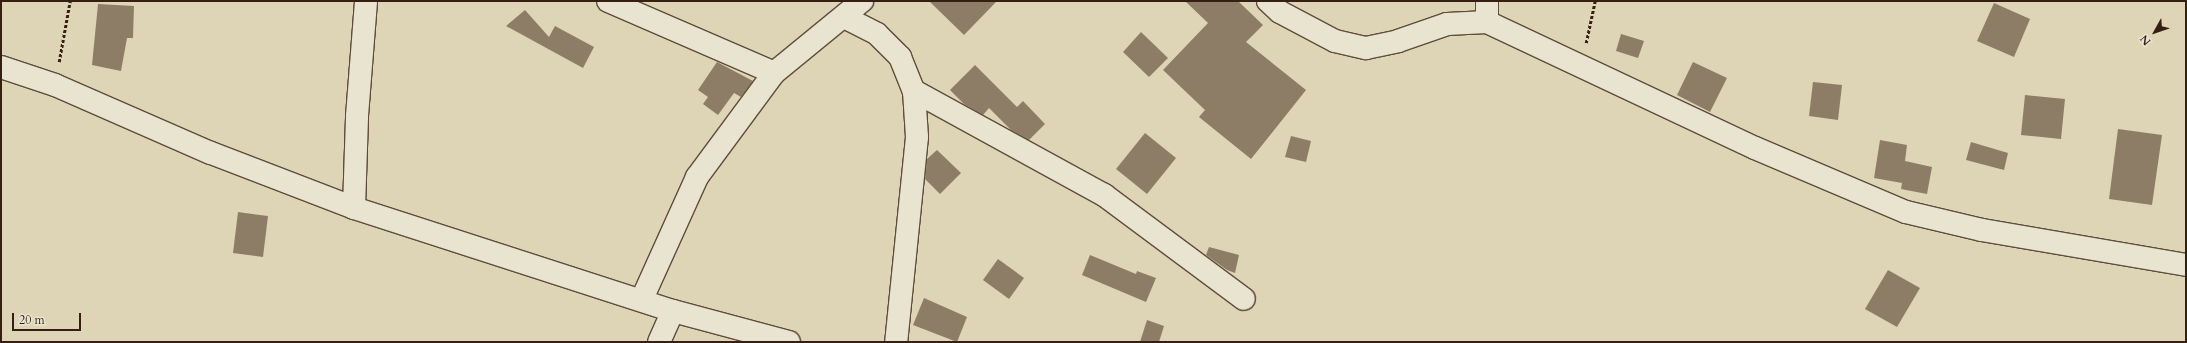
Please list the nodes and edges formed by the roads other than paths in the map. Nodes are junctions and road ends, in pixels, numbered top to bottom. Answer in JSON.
{"nodes":[{"id":1,"x":366,"y":1,"type":"edge"},
{"id":2,"x":608,"y":1,"type":"edge"},
{"id":3,"x":862,"y":1,"type":"edge"},
{"id":4,"x":1268,"y":1,"type":"edge"},
{"id":5,"x":1487,"y":12,"type":"edge"},
{"id":6,"x":844,"y":17,"type":"junction"},
{"id":7,"x":1,"y":67,"type":"edge"},
{"id":8,"x":774,"y":73,"type":"junction"},
{"id":9,"x":914,"y":91,"type":"junction"},
{"id":10,"x":354,"y":208,"type":"junction"},
{"id":11,"x":2186,"y":265,"type":"edge"},
{"id":12,"x":642,"y":299,"type":"junction"},
{"id":13,"x":1244,"y":299,"type":"dead end"},
{"id":14,"x":674,"y":310,"type":"junction"},
{"id":15,"x":660,"y":342,"type":"edge"},
{"id":16,"x":790,"y":342,"type":"edge"},
{"id":17,"x":896,"y":342,"type":"edge"}],
"edges":[{"from":1,"to":10,"type":"street"},
{"from":2,"to":8,"type":"street"},
{"from":3,"to":6,"type":"street"},
{"from":4,"to":5,"type":"street"},
{"from":5,"to":11,"type":"street"},
{"from":6,"to":8,"type":"street"},
{"from":6,"to":9,"type":"street"},
{"from":7,"to":10,"type":"street"},
{"from":8,"to":12,"type":"street"},
{"from":9,"to":13,"type":"street"},
{"from":9,"to":17,"type":"street"},
{"from":10,"to":12,"type":"street"},
{"from":12,"to":14,"type":"street"},
{"from":14,"to":15,"type":"street"},
{"from":14,"to":16,"type":"street"}]}
